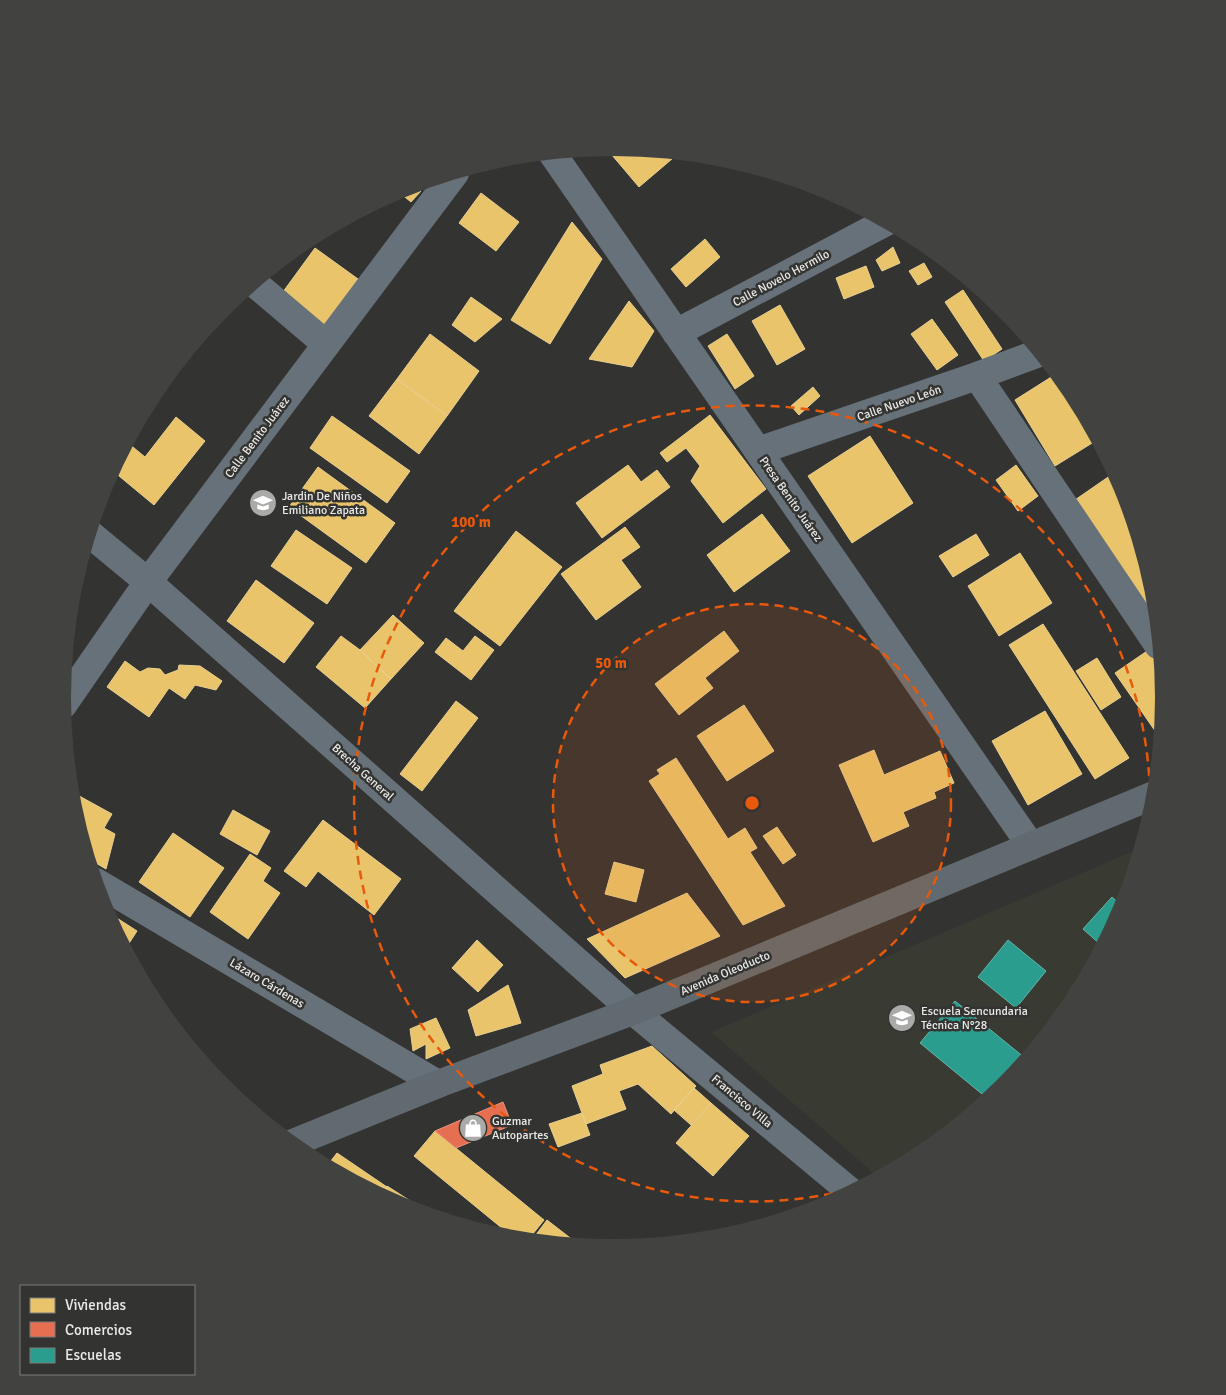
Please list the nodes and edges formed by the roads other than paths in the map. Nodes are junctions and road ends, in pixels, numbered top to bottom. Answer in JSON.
{"nodes":[{"id":1,"x":556,"y":159,"type":"edge"},
{"id":2,"x":448,"y":182,"type":"edge"},
{"id":3,"x":879,"y":226,"type":"edge"},
{"id":4,"x":259,"y":287,"type":"edge"},
{"id":5,"x":676,"y":333,"type":"junction"},
{"id":6,"x":326,"y":344,"type":"junction"},
{"id":7,"x":1033,"y":355,"type":"edge"},
{"id":8,"x":977,"y":376,"type":"junction"},
{"id":9,"x":758,"y":451,"type":"junction"},
{"id":10,"x":95,"y":539,"type":"edge"},
{"id":11,"x":148,"y":582,"type":"junction"},
{"id":12,"x":1151,"y":634,"type":"edge"},
{"id":13,"x":71,"y":693,"type":"edge"},
{"id":14,"x":1145,"y":799,"type":"edge"},
{"id":15,"x":1031,"y":846,"type":"junction"},
{"id":16,"x":106,"y":888,"type":"edge"},
{"id":17,"x":633,"y":1011,"type":"junction"},
{"id":18,"x":438,"y":1084,"type":"junction"},
{"id":19,"x":300,"y":1140,"type":"edge"},
{"id":20,"x":845,"y":1187,"type":"edge"}],
"edges":[{"from":1,"to":5,"type":"street","name":"Presa Benito Juárez"},
{"from":2,"to":6,"type":"street","name":"Calle Benito Juárez"},
{"from":3,"to":5,"type":"street","name":"Calle Novelo Hermilo"},
{"from":4,"to":6,"type":"street"},
{"from":5,"to":9,"type":"street","name":"Presa Benito Juárez"},
{"from":6,"to":11,"type":"street","name":"Calle Benito Juárez"},
{"from":7,"to":8,"type":"street","name":"Calle Nuevo León"},
{"from":8,"to":9,"type":"street","name":"Calle Nuevo León"},
{"from":8,"to":12,"type":"street"},
{"from":9,"to":15,"type":"street","name":"Presa Benito Juárez"},
{"from":10,"to":11,"type":"street","name":"Brecha General"},
{"from":11,"to":13,"type":"street","name":"Calle Benito Juárez"},
{"from":11,"to":17,"type":"street","name":"Brecha General"},
{"from":14,"to":15,"type":"main road","name":"Avenida Oleoducto"},
{"from":15,"to":17,"type":"main road","name":"Avenida Oleoducto"},
{"from":16,"to":18,"type":"street","name":"Lázaro Cárdenas"},
{"from":17,"to":18,"type":"main road","name":"Avenida Oleoducto"},
{"from":17,"to":20,"type":"street","name":"Francisco Villa"},
{"from":18,"to":19,"type":"main road","name":"Avenida Oleoducto"}]}
